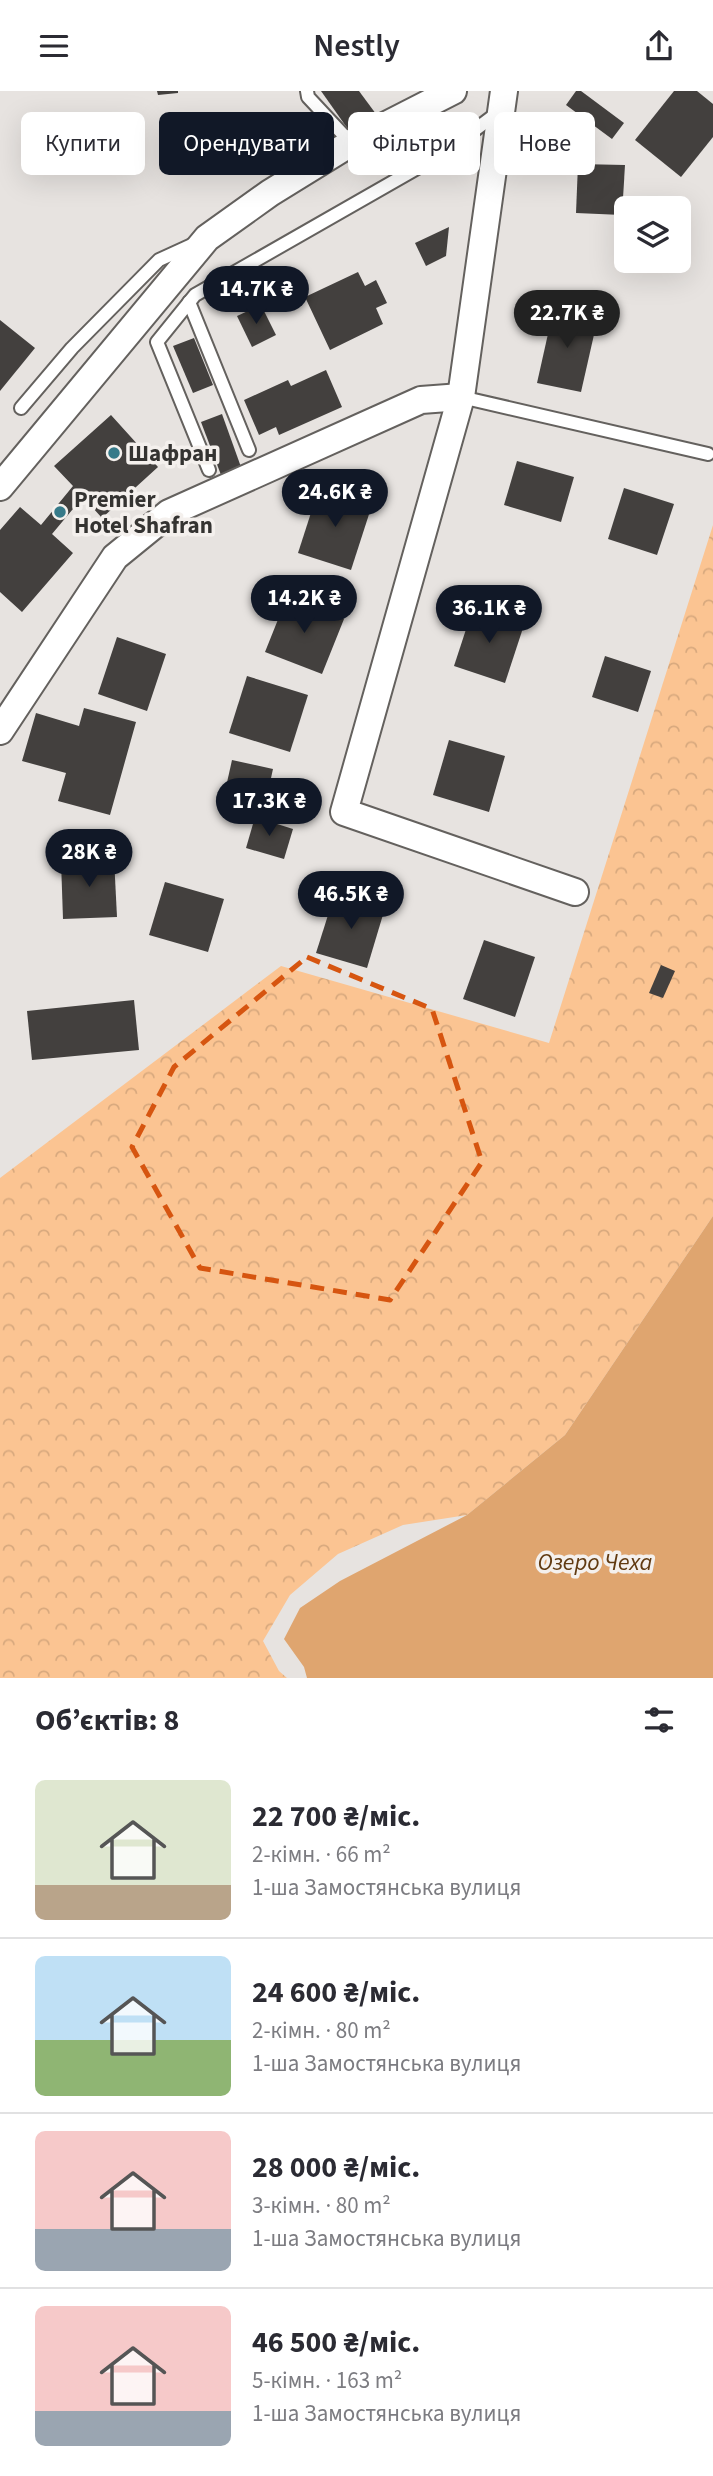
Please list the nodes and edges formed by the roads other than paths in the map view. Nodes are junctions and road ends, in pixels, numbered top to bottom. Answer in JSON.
{"nodes":[{"id":1,"x":307,"y":91,"type":"edge"},
{"id":2,"x":453,"y":91,"type":"edge"},
{"id":3,"x":502,"y":101,"type":"edge"},
{"id":4,"x":412,"y":112,"type":"edge"},
{"id":5,"x":348,"y":140,"type":"edge"},
{"id":6,"x":348,"y":145,"type":"edge"},
{"id":7,"x":207,"y":238,"type":"junction"},
{"id":8,"x":189,"y":302,"type":"junction"},
{"id":9,"x":461,"y":397,"type":"junction"},
{"id":10,"x":21,"y":408,"type":"dead end"},
{"id":11,"x":249,"y":450,"type":"dead end"},
{"id":12,"x":708,"y":454,"type":"dead end"},
{"id":13,"x":209,"y":470,"type":"dead end"},
{"id":14,"x":0,"y":487,"type":"edge"},
{"id":15,"x":0,"y":731,"type":"edge"},
{"id":16,"x":575,"y":892,"type":"dead end"}],
"edges":[{"from":1,"to":5,"type":"lane"},
{"from":2,"to":4,"type":"street"},
{"from":3,"to":8,"type":"lane"},
{"from":3,"to":9,"type":"street"},
{"from":6,"to":7,"type":"street"},
{"from":7,"to":10,"type":"lane"},
{"from":7,"to":14,"type":"street"},
{"from":8,"to":11,"type":"lane"},
{"from":8,"to":13,"type":"lane"},
{"from":9,"to":12,"type":"lane"},
{"from":9,"to":15,"type":"street"},
{"from":9,"to":16,"type":"street"}]}
